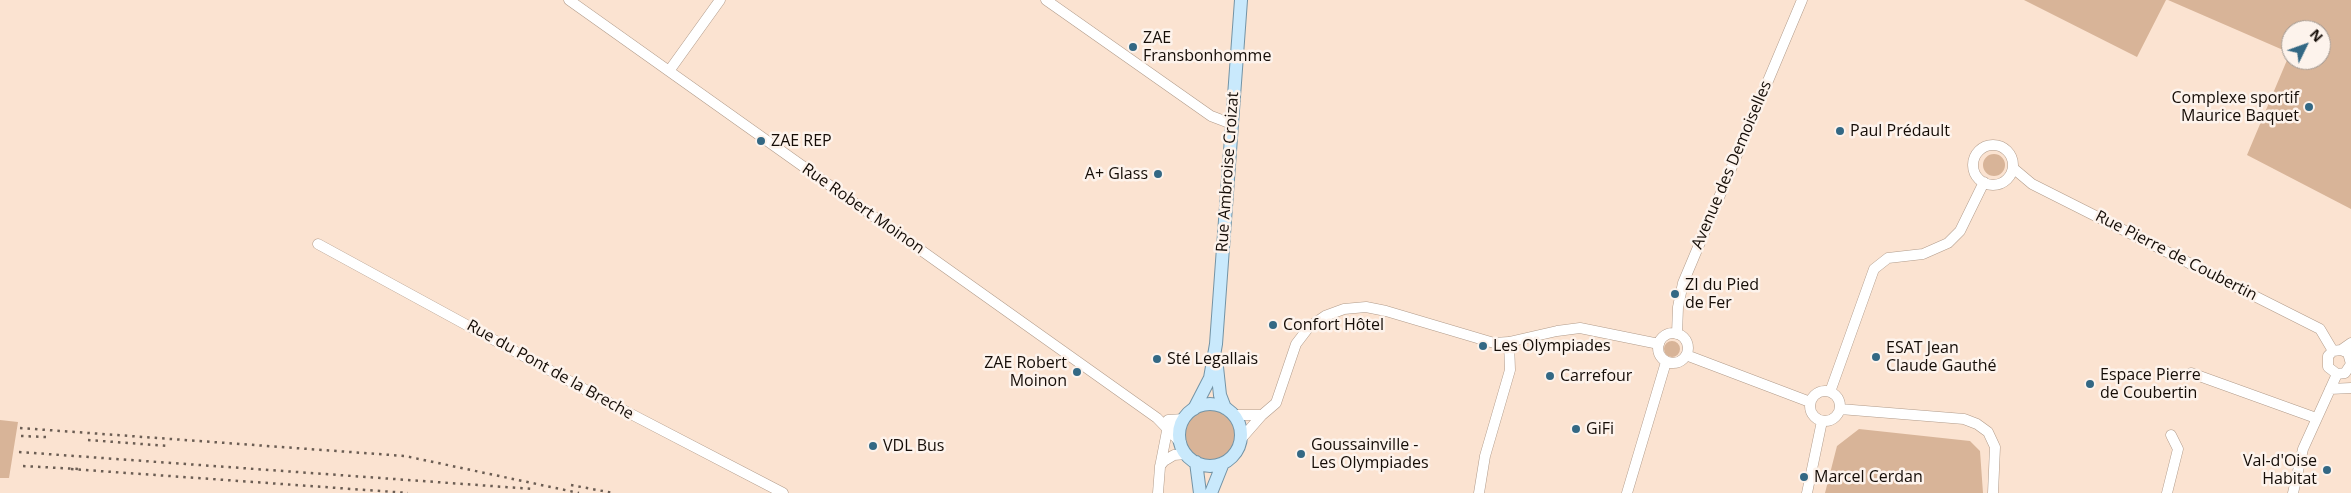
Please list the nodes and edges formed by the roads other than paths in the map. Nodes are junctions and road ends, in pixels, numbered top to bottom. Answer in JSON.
{"nodes":[{"id":1,"x":570,"y":0,"type":"edge"},
{"id":2,"x":720,"y":0,"type":"edge"},
{"id":3,"x":1046,"y":0,"type":"edge"},
{"id":4,"x":1241,"y":0,"type":"edge"},
{"id":5,"x":1802,"y":0,"type":"edge"},
{"id":6,"x":669,"y":71,"type":"junction"},
{"id":7,"x":1232,"y":124,"type":"junction"},
{"id":8,"x":2013,"y":168,"type":"junction"},
{"id":9,"x":1984,"y":182,"type":"junction"},
{"id":10,"x":318,"y":244,"type":"dead end"},
{"id":11,"x":1677,"y":334,"type":"junction"},
{"id":12,"x":1509,"y":342,"type":"junction"},
{"id":13,"x":2351,"y":343,"type":"edge"},
{"id":14,"x":1216,"y":344,"type":"junction"},
{"id":15,"x":1659,"y":344,"type":"junction"},
{"id":16,"x":1686,"y":355,"type":"junction"},
{"id":17,"x":1666,"y":362,"type":"junction"},
{"id":18,"x":2345,"y":363,"type":"edge"},
{"id":19,"x":2191,"y":373,"type":"dead end"},
{"id":20,"x":2351,"y":388,"type":"edge"},
{"id":21,"x":2330,"y":389,"type":"junction"},
{"id":22,"x":1830,"y":392,"type":"junction"},
{"id":23,"x":1810,"y":402,"type":"junction"},
{"id":24,"x":1194,"y":409,"type":"junction"},
{"id":25,"x":1840,"y":409,"type":"junction"},
{"id":26,"x":1229,"y":411,"type":"junction"},
{"id":27,"x":1262,"y":415,"type":"junction"},
{"id":28,"x":1157,"y":418,"type":"junction"},
{"id":29,"x":2316,"y":418,"type":"junction"},
{"id":30,"x":1179,"y":420,"type":"junction"},
{"id":31,"x":1822,"y":421,"type":"junction"},
{"id":32,"x":1167,"y":431,"type":"junction"},
{"id":33,"x":2171,"y":435,"type":"dead end"},
{"id":34,"x":1241,"y":439,"type":"junction"},
{"id":35,"x":1187,"y":453,"type":"junction"},
{"id":36,"x":1223,"y":463,"type":"junction"},
{"id":37,"x":1160,"y":467,"type":"junction"},
{"id":38,"x":783,"y":493,"type":"edge"},
{"id":39,"x":1158,"y":493,"type":"edge"},
{"id":40,"x":1200,"y":493,"type":"edge"},
{"id":41,"x":1211,"y":493,"type":"edge"},
{"id":42,"x":1479,"y":493,"type":"edge"},
{"id":43,"x":1627,"y":493,"type":"edge"},
{"id":44,"x":1807,"y":493,"type":"edge"},
{"id":45,"x":1994,"y":493,"type":"edge"},
{"id":46,"x":2167,"y":493,"type":"edge"},
{"id":47,"x":2293,"y":493,"type":"edge"}],
"edges":[{"from":1,"to":6,"type":"street","name":"Rue Robert Moinon"},
{"from":2,"to":6,"type":"street"},
{"from":3,"to":7,"type":"street"},
{"from":4,"to":7,"type":"main road","name":"Rue Ambroise Croizat"},
{"from":5,"to":11,"type":"street","name":"Avenue des Demoiselles"},
{"from":6,"to":28,"type":"street","name":"Rue Robert Moinon"},
{"from":7,"to":14,"type":"main road","name":"Rue Ambroise Croizat"},
{"from":8,"to":9,"type":"street"},
{"from":8,"to":9,"type":"street"},
{"from":8,"to":18,"type":"street","name":"Rue Pierre de Coubertin"},
{"from":9,"to":22,"type":"street"},
{"from":10,"to":38,"type":"street","name":"Rue du Pont de la Breche"},
{"from":11,"to":15,"type":"street"},
{"from":11,"to":16,"type":"street"},
{"from":12,"to":15,"type":"street"},
{"from":12,"to":27,"type":"street"},
{"from":12,"to":42,"type":"street"},
{"from":13,"to":18,"type":"street"},
{"from":14,"to":24,"type":"main road"},
{"from":14,"to":26,"type":"main road"},
{"from":15,"to":17,"type":"street"},
{"from":16,"to":17,"type":"street"},
{"from":16,"to":23,"type":"street"},
{"from":17,"to":43,"type":"street"},
{"from":18,"to":21,"type":"street"},
{"from":19,"to":29,"type":"street"},
{"from":20,"to":21,"type":"street"},
{"from":21,"to":29,"type":"street"},
{"from":22,"to":23,"type":"street"},
{"from":22,"to":25,"type":"street"},
{"from":23,"to":31,"type":"street"},
{"from":24,"to":26,"type":"main road"},
{"from":24,"to":30,"type":"main road"},
{"from":25,"to":31,"type":"street"},
{"from":25,"to":45,"type":"street"},
{"from":26,"to":27,"type":"street"},
{"from":26,"to":34,"type":"main road"},
{"from":27,"to":34,"type":"street"},
{"from":28,"to":30,"type":"street","name":"Rue Robert Moinon"},
{"from":28,"to":32,"type":"street","name":"Rue Robert Moinon"},
{"from":29,"to":47,"type":"street"},
{"from":30,"to":32,"type":"street"},
{"from":30,"to":35,"type":"main road"},
{"from":31,"to":44,"type":"street"},
{"from":32,"to":35,"type":"street","name":"Rue Robert Moinon"},
{"from":32,"to":37,"type":"street"},
{"from":33,"to":46,"type":"street"},
{"from":34,"to":36,"type":"main road"},
{"from":35,"to":36,"type":"main road"},
{"from":35,"to":37,"type":"street"},
{"from":35,"to":40,"type":"main road"},
{"from":36,"to":41,"type":"main road"},
{"from":37,"to":39,"type":"street"}]}
